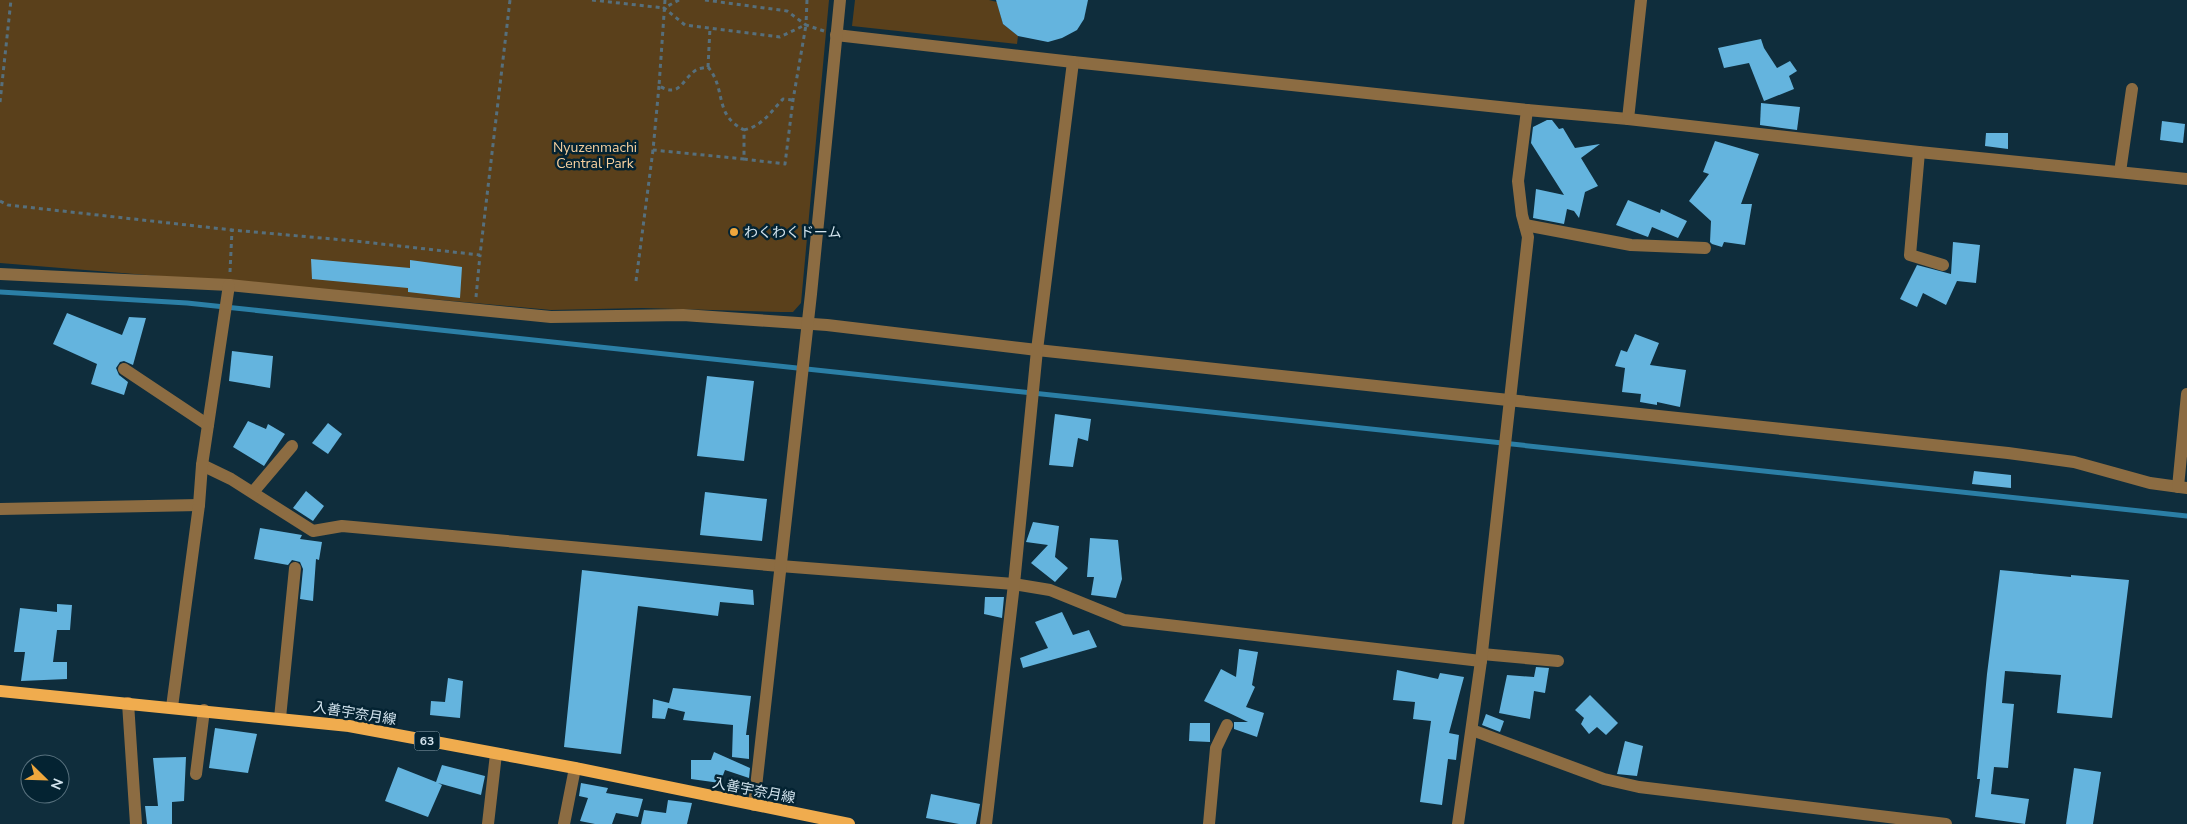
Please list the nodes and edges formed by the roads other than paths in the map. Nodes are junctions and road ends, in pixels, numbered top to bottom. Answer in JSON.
{"nodes":[{"id":1,"x":840,"y":0,"type":"edge"},
{"id":2,"x":1641,"y":0,"type":"edge"},
{"id":3,"x":836,"y":35,"type":"junction"},
{"id":4,"x":1073,"y":62,"type":"junction"},
{"id":5,"x":2132,"y":89,"type":"dead end"},
{"id":6,"x":1527,"y":110,"type":"junction"},
{"id":7,"x":1628,"y":118,"type":"junction"},
{"id":8,"x":1919,"y":152,"type":"junction"},
{"id":9,"x":2120,"y":172,"type":"junction"},
{"id":10,"x":2187,"y":179,"type":"edge"},
{"id":11,"x":1525,"y":224,"type":"junction"},
{"id":12,"x":1705,"y":248,"type":"dead end"},
{"id":13,"x":1943,"y":265,"type":"dead end"},
{"id":14,"x":0,"y":274,"type":"edge"},
{"id":15,"x":229,"y":286,"type":"junction"},
{"id":16,"x":807,"y":323,"type":"junction"},
{"id":17,"x":1037,"y":350,"type":"junction"},
{"id":18,"x":124,"y":368,"type":"dead end"},
{"id":19,"x":2187,"y":394,"type":"edge"},
{"id":20,"x":1511,"y":400,"type":"junction"},
{"id":21,"x":208,"y":425,"type":"junction"},
{"id":22,"x":292,"y":446,"type":"dead end"},
{"id":23,"x":202,"y":465,"type":"junction"},
{"id":24,"x":2183,"y":487,"type":"edge"},
{"id":25,"x":253,"y":492,"type":"junction"},
{"id":26,"x":199,"y":505,"type":"junction"},
{"id":27,"x":0,"y":509,"type":"edge"},
{"id":28,"x":780,"y":566,"type":"junction"},
{"id":29,"x":295,"y":568,"type":"dead end"},
{"id":30,"x":1014,"y":584,"type":"junction"},
{"id":31,"x":1481,"y":658,"type":"junction"},
{"id":32,"x":1558,"y":660,"type":"dead end"},
{"id":33,"x":0,"y":691,"type":"edge"},
{"id":34,"x":128,"y":703,"type":"junction"},
{"id":35,"x":172,"y":707,"type":"junction"},
{"id":36,"x":204,"y":710,"type":"junction"},
{"id":37,"x":280,"y":718,"type":"junction"},
{"id":38,"x":1227,"y":725,"type":"dead end"},
{"id":39,"x":1472,"y":730,"type":"junction"},
{"id":40,"x":496,"y":754,"type":"junction"},
{"id":41,"x":575,"y":768,"type":"junction"},
{"id":42,"x":196,"y":774,"type":"dead end"},
{"id":43,"x":754,"y":805,"type":"junction"},
{"id":44,"x":136,"y":824,"type":"edge"},
{"id":45,"x":488,"y":824,"type":"edge"},
{"id":46,"x":564,"y":824,"type":"edge"},
{"id":47,"x":849,"y":824,"type":"edge"},
{"id":48,"x":986,"y":824,"type":"edge"},
{"id":49,"x":1209,"y":824,"type":"edge"},
{"id":50,"x":1458,"y":824,"type":"edge"},
{"id":51,"x":1946,"y":824,"type":"edge"}],
"edges":[{"from":1,"to":3,"type":"street"},
{"from":2,"to":7,"type":"street"},
{"from":3,"to":4,"type":"street"},
{"from":3,"to":16,"type":"street"},
{"from":4,"to":6,"type":"street"},
{"from":4,"to":17,"type":"street"},
{"from":5,"to":9,"type":"street"},
{"from":6,"to":7,"type":"street"},
{"from":6,"to":11,"type":"street"},
{"from":7,"to":8,"type":"street"},
{"from":8,"to":9,"type":"street"},
{"from":8,"to":13,"type":"street"},
{"from":9,"to":10,"type":"street"},
{"from":11,"to":12,"type":"street"},
{"from":11,"to":20,"type":"street"},
{"from":14,"to":15,"type":"street"},
{"from":15,"to":16,"type":"street"},
{"from":15,"to":21,"type":"street"},
{"from":16,"to":17,"type":"street"},
{"from":16,"to":28,"type":"street"},
{"from":17,"to":20,"type":"street"},
{"from":17,"to":30,"type":"street"},
{"from":18,"to":21,"type":"street"},
{"from":19,"to":24,"type":"street"},
{"from":20,"to":24,"type":"street"},
{"from":20,"to":31,"type":"street"},
{"from":21,"to":23,"type":"street"},
{"from":22,"to":25,"type":"street"},
{"from":23,"to":25,"type":"street"},
{"from":23,"to":26,"type":"street"},
{"from":25,"to":28,"type":"street"},
{"from":26,"to":27,"type":"street"},
{"from":26,"to":35,"type":"street"},
{"from":28,"to":30,"type":"street"},
{"from":28,"to":43,"type":"street"},
{"from":29,"to":37,"type":"street"},
{"from":30,"to":31,"type":"street"},
{"from":30,"to":48,"type":"street"},
{"from":31,"to":32,"type":"street"},
{"from":31,"to":39,"type":"street"},
{"from":33,"to":34,"type":"main road","name":"入善宇奈月線","number":"63"},
{"from":34,"to":35,"type":"main road","name":"入善宇奈月線","number":"63"},
{"from":34,"to":44,"type":"street"},
{"from":35,"to":36,"type":"main road","name":"入善宇奈月線","number":"63"},
{"from":36,"to":37,"type":"main road","name":"入善宇奈月線","number":"63"},
{"from":36,"to":42,"type":"street"},
{"from":37,"to":40,"type":"main road","name":"入善宇奈月線","number":"63"},
{"from":38,"to":49,"type":"street"},
{"from":39,"to":50,"type":"street"},
{"from":39,"to":51,"type":"street"},
{"from":40,"to":41,"type":"main road","name":"入善宇奈月線","number":"63"},
{"from":40,"to":45,"type":"street"},
{"from":41,"to":43,"type":"main road","name":"入善宇奈月線","number":"63"},
{"from":41,"to":46,"type":"street"},
{"from":43,"to":47,"type":"main road","name":"入善宇奈月線","number":"63"}]}
